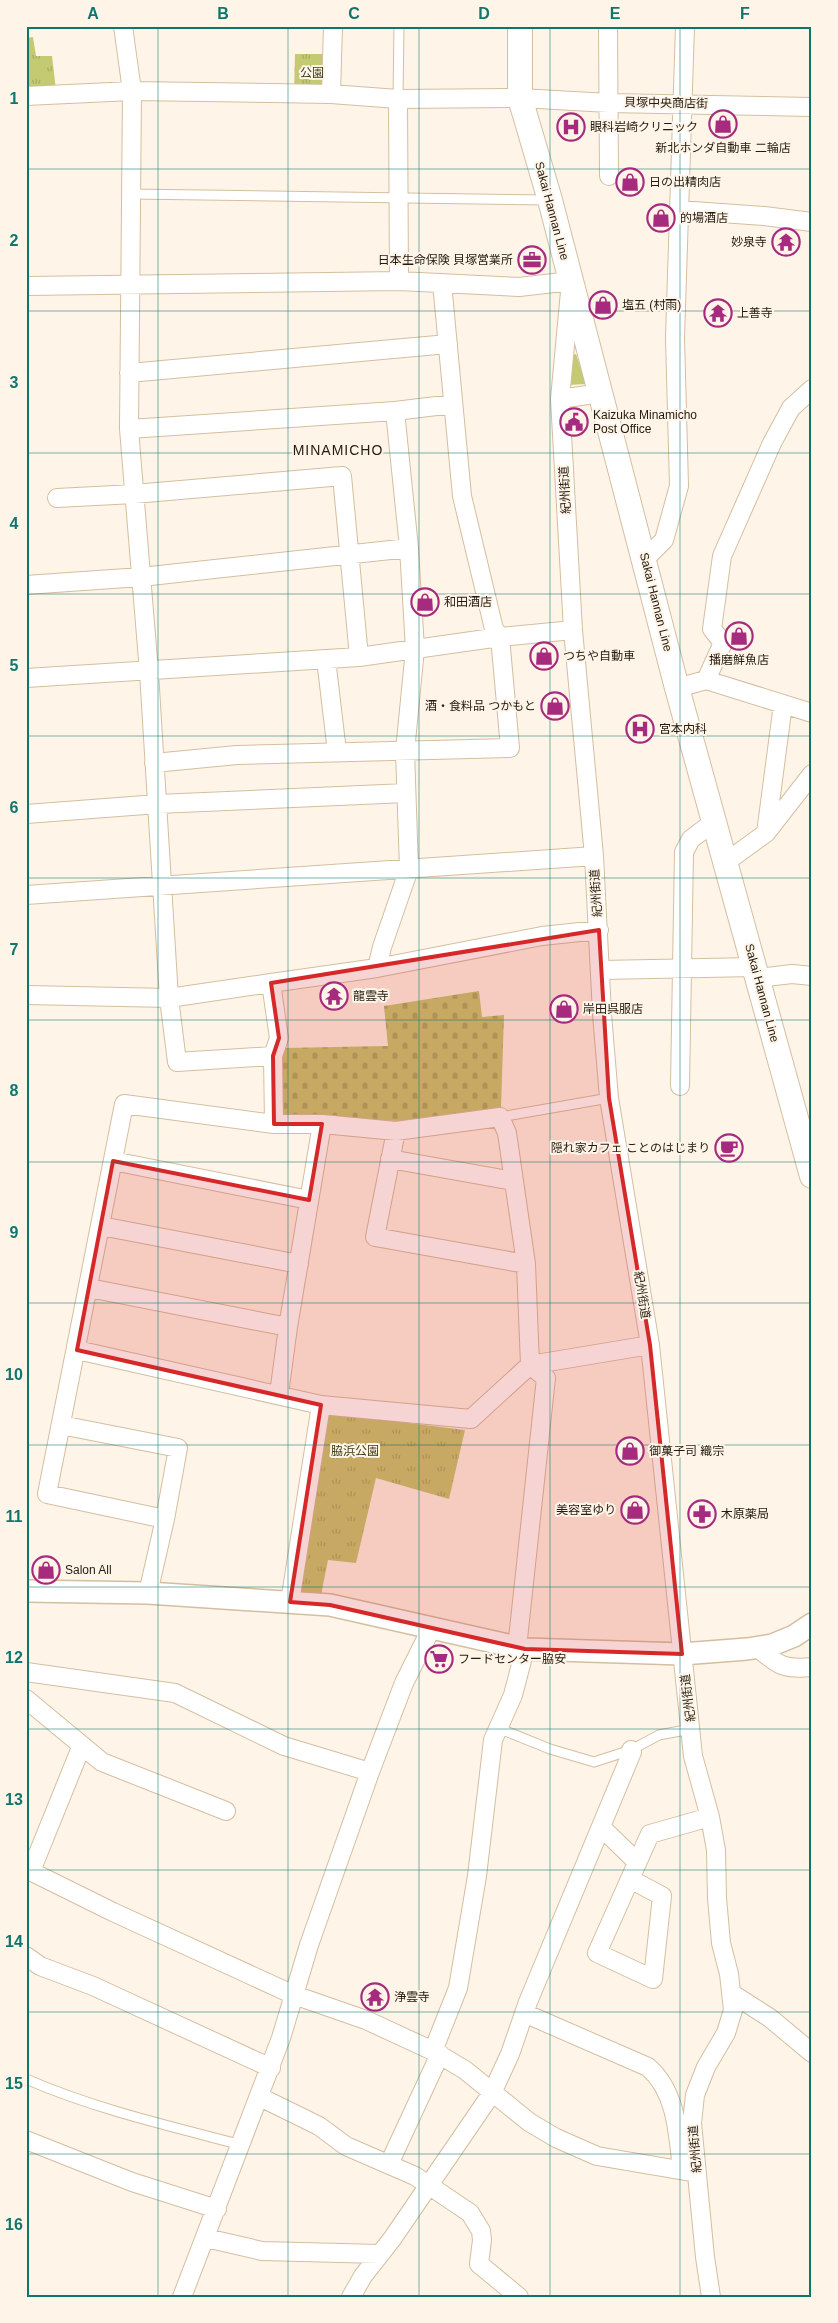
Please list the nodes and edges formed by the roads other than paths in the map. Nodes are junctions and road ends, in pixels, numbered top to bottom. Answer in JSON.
{"nodes":[{"id":1,"x":123,"y":26,"type":"edge"},
{"id":2,"x":333,"y":26,"type":"edge"},
{"id":3,"x":398,"y":26,"type":"edge"},
{"id":4,"x":520,"y":26,"type":"edge"},
{"id":5,"x":608,"y":26,"type":"edge"},
{"id":6,"x":685,"y":26,"type":"edge"},
{"id":7,"x":132,"y":91,"type":"junction"},
{"id":8,"x":331,"y":94,"type":"junction"},
{"id":9,"x":26,"y":96,"type":"edge"},
{"id":10,"x":520,"y":98,"type":"junction"},
{"id":11,"x":398,"y":99,"type":"junction"},
{"id":12,"x":609,"y":103,"type":"junction"},
{"id":13,"x":682,"y":103,"type":"junction"},
{"id":14,"x":812,"y":107,"type":"edge"},
{"id":15,"x":609,"y":176,"type":"dead end"},
{"id":16,"x":131,"y":194,"type":"junction"},
{"id":17,"x":399,"y":197,"type":"junction"},
{"id":18,"x":550,"y":200,"type":"junction"},
{"id":19,"x":679,"y":210,"type":"junction"},
{"id":20,"x":812,"y":222,"type":"edge"},
{"id":21,"x":399,"y":281,"type":"junction"},
{"id":22,"x":571,"y":282,"type":"junction"},
{"id":23,"x":442,"y":283,"type":"junction"},
{"id":24,"x":129,"y":285,"type":"junction"},
{"id":25,"x":26,"y":286,"type":"edge"},
{"id":26,"x":448,"y":344,"type":"junction"},
{"id":27,"x":129,"y":372,"type":"junction"},
{"id":28,"x":812,"y":389,"type":"edge"},
{"id":29,"x":601,"y":393,"type":"junction"},
{"id":30,"x":560,"y":399,"type":"junction"},
{"id":31,"x":453,"y":404,"type":"junction"},
{"id":32,"x":395,"y":411,"type":"junction"},
{"id":33,"x":129,"y":429,"type":"junction"},
{"id":34,"x":134,"y":494,"type":"junction"},
{"id":35,"x":57,"y":498,"type":"dead end"},
{"id":36,"x":409,"y":548,"type":"junction"},
{"id":37,"x":348,"y":555,"type":"junction"},
{"id":38,"x":645,"y":559,"type":"junction"},
{"id":39,"x":141,"y":578,"type":"junction"},
{"id":40,"x":26,"y":585,"type":"edge"},
{"id":41,"x":573,"y":630,"type":"junction"},
{"id":42,"x":500,"y":637,"type":"junction"},
{"id":43,"x":416,"y":649,"type":"junction"},
{"id":44,"x":360,"y":657,"type":"junction"},
{"id":45,"x":326,"y":659,"type":"junction"},
{"id":46,"x":149,"y":672,"type":"junction"},
{"id":47,"x":26,"y":678,"type":"edge"},
{"id":48,"x":706,"y":680,"type":"junction"},
{"id":49,"x":677,"y":688,"type":"junction"},
{"id":50,"x":783,"y":704,"type":"junction"},
{"id":51,"x":812,"y":713,"type":"edge"},
{"id":52,"x":405,"y":750,"type":"junction"},
{"id":53,"x":337,"y":752,"type":"junction"},
{"id":54,"x":154,"y":763,"type":"junction"},
{"id":55,"x":812,"y":774,"type":"edge"},
{"id":56,"x":406,"y":793,"type":"junction"},
{"id":57,"x":158,"y":804,"type":"junction"},
{"id":58,"x":26,"y":814,"type":"edge"},
{"id":59,"x":715,"y":821,"type":"junction"},
{"id":60,"x":766,"y":833,"type":"junction"},
{"id":61,"x":594,"y":856,"type":"junction"},
{"id":62,"x":726,"y":862,"type":"junction"},
{"id":63,"x":409,"y":869,"type":"junction"},
{"id":64,"x":161,"y":886,"type":"junction"},
{"id":65,"x":26,"y":895,"type":"edge"},
{"id":66,"x":599,"y":930,"type":"junction"},
{"id":67,"x":377,"y":968,"type":"junction"},
{"id":68,"x":682,"y":968,"type":"junction"},
{"id":69,"x":601,"y":970,"type":"junction"},
{"id":70,"x":757,"y":972,"type":"junction"},
{"id":71,"x":812,"y":976,"type":"edge"},
{"id":72,"x":271,"y":983,"type":"junction"},
{"id":73,"x":26,"y":995,"type":"edge"},
{"id":74,"x":169,"y":998,"type":"junction"},
{"id":75,"x":273,"y":1056,"type":"junction"},
{"id":76,"x":680,"y":1086,"type":"dead end"},
{"id":77,"x":610,"y":1098,"type":"junction"},
{"id":78,"x":500,"y":1118,"type":"junction"},
{"id":79,"x":274,"y":1124,"type":"junction"},
{"id":80,"x":322,"y":1124,"type":"junction"},
{"id":81,"x":396,"y":1131,"type":"junction"},
{"id":82,"x":390,"y":1159,"type":"junction"},
{"id":83,"x":113,"y":1162,"type":"junction"},
{"id":84,"x":812,"y":1176,"type":"edge"},
{"id":85,"x":514,"y":1182,"type":"junction"},
{"id":86,"x":309,"y":1200,"type":"junction"},
{"id":87,"x":101,"y":1226,"type":"junction"},
{"id":88,"x":299,"y":1264,"type":"junction"},
{"id":89,"x":526,"y":1264,"type":"junction"},
{"id":90,"x":89,"y":1288,"type":"junction"},
{"id":91,"x":288,"y":1327,"type":"junction"},
{"id":92,"x":650,"y":1345,"type":"junction"},
{"id":93,"x":77,"y":1350,"type":"junction"},
{"id":94,"x":530,"y":1365,"type":"junction"},
{"id":95,"x":279,"y":1394,"type":"junction"},
{"id":96,"x":321,"y":1405,"type":"junction"},
{"id":97,"x":61,"y":1425,"type":"junction"},
{"id":98,"x":164,"y":1518,"type":"junction"},
{"id":99,"x":26,"y":1591,"type":"edge"},
{"id":100,"x":148,"y":1593,"type":"junction"},
{"id":101,"x":290,"y":1602,"type":"junction"},
{"id":102,"x":812,"y":1624,"type":"edge"},
{"id":103,"x":432,"y":1627,"type":"junction"},
{"id":104,"x":757,"y":1647,"type":"junction"},
{"id":105,"x":521,"y":1648,"type":"junction"},
{"id":106,"x":682,"y":1654,"type":"junction"},
{"id":107,"x":812,"y":1667,"type":"edge"},
{"id":108,"x":26,"y":1672,"type":"edge"},
{"id":109,"x":26,"y":1699,"type":"edge"},
{"id":110,"x":498,"y":1728,"type":"junction"},
{"id":111,"x":691,"y":1729,"type":"junction"},
{"id":112,"x":82,"y":1745,"type":"junction"},
{"id":113,"x":631,"y":1750,"type":"junction"},
{"id":114,"x":370,"y":1772,"type":"junction"},
{"id":115,"x":226,"y":1811,"type":"dead end"},
{"id":116,"x":710,"y":1817,"type":"junction"},
{"id":117,"x":602,"y":1828,"type":"junction"},
{"id":118,"x":637,"y":1862,"type":"junction"},
{"id":119,"x":28,"y":1870,"type":"edge"},
{"id":120,"x":630,"y":1879,"type":"junction"},
{"id":121,"x":26,"y":1956,"type":"edge"},
{"id":122,"x":731,"y":1992,"type":"junction"},
{"id":123,"x":294,"y":1995,"type":"junction"},
{"id":124,"x":524,"y":2013,"type":"junction"},
{"id":125,"x":437,"y":2052,"type":"junction"},
{"id":126,"x":812,"y":2053,"type":"edge"},
{"id":127,"x":271,"y":2068,"type":"junction"},
{"id":128,"x":26,"y":2079,"type":"edge"},
{"id":129,"x":492,"y":2093,"type":"junction"},
{"id":130,"x":260,"y":2096,"type":"junction"},
{"id":131,"x":26,"y":2140,"type":"edge"},
{"id":132,"x":242,"y":2145,"type":"junction"},
{"id":133,"x":389,"y":2164,"type":"junction"},
{"id":134,"x":690,"y":2171,"type":"junction"},
{"id":135,"x":429,"y":2185,"type":"junction"},
{"id":136,"x":217,"y":2209,"type":"junction"},
{"id":137,"x":206,"y":2238,"type":"junction"},
{"id":138,"x":380,"y":2254,"type":"junction"},
{"id":139,"x":182,"y":2297,"type":"edge"},
{"id":140,"x":351,"y":2297,"type":"edge"},
{"id":141,"x":519,"y":2297,"type":"edge"},
{"id":142,"x":711,"y":2297,"type":"edge"}],
"edges":[{"from":1,"to":7,"type":"street"},
{"from":2,"to":8,"type":"street"},
{"from":3,"to":11,"type":"lane"},
{"from":4,"to":10,"type":"main road","name":"Sakai Hannan Line"},
{"from":5,"to":12,"type":"street"},
{"from":6,"to":13,"type":"street"},
{"from":7,"to":8,"type":"street","name":"貝塚中央商店街"},
{"from":7,"to":9,"type":"street","name":"貝塚中央商店街"},
{"from":7,"to":16,"type":"street"},
{"from":8,"to":11,"type":"street","name":"貝塚中央商店街"},
{"from":10,"to":11,"type":"street","name":"貝塚中央商店街"},
{"from":10,"to":12,"type":"street","name":"貝塚中央商店街"},
{"from":10,"to":18,"type":"main road","name":"Sakai Hannan Line"},
{"from":11,"to":17,"type":"street"},
{"from":12,"to":13,"type":"street","name":"貝塚中央商店街"},
{"from":12,"to":15,"type":"street"},
{"from":13,"to":14,"type":"street","name":"貝塚中央商店街"},
{"from":13,"to":19,"type":"street"},
{"from":16,"to":17,"type":"lane"},
{"from":16,"to":24,"type":"street"},
{"from":17,"to":18,"type":"lane"},
{"from":17,"to":21,"type":"street"},
{"from":18,"to":22,"type":"main road","name":"Sakai Hannan Line"},
{"from":19,"to":20,"type":"street"},
{"from":19,"to":38,"type":"street"},
{"from":21,"to":23,"type":"street"},
{"from":21,"to":24,"type":"street"},
{"from":22,"to":23,"type":"street"},
{"from":22,"to":29,"type":"main road","name":"Sakai Hannan Line"},
{"from":22,"to":30,"type":"street","name":"紀州街道"},
{"from":23,"to":26,"type":"street"},
{"from":24,"to":25,"type":"street"},
{"from":24,"to":27,"type":"street"},
{"from":26,"to":27,"type":"street"},
{"from":26,"to":31,"type":"street"},
{"from":27,"to":33,"type":"street"},
{"from":28,"to":48,"type":"street"},
{"from":29,"to":30,"type":"street"},
{"from":29,"to":38,"type":"main road","name":"Sakai Hannan Line"},
{"from":30,"to":41,"type":"street","name":"紀州街道"},
{"from":31,"to":32,"type":"street"},
{"from":31,"to":42,"type":"street"},
{"from":32,"to":33,"type":"street"},
{"from":32,"to":36,"type":"street"},
{"from":33,"to":34,"type":"street"},
{"from":34,"to":35,"type":"street"},
{"from":34,"to":37,"type":"street"},
{"from":34,"to":39,"type":"street"},
{"from":36,"to":37,"type":"street"},
{"from":36,"to":43,"type":"street"},
{"from":37,"to":39,"type":"street"},
{"from":37,"to":44,"type":"street"},
{"from":38,"to":49,"type":"main road","name":"Sakai Hannan Line"},
{"from":39,"to":40,"type":"street"},
{"from":39,"to":46,"type":"street"},
{"from":41,"to":42,"type":"street"},
{"from":41,"to":61,"type":"street","name":"紀州街道"},
{"from":42,"to":43,"type":"street"},
{"from":42,"to":52,"type":"street"},
{"from":43,"to":44,"type":"street"},
{"from":43,"to":52,"type":"street"},
{"from":44,"to":45,"type":"street"},
{"from":45,"to":46,"type":"street"},
{"from":45,"to":53,"type":"street"},
{"from":46,"to":47,"type":"street"},
{"from":46,"to":54,"type":"street"},
{"from":48,"to":49,"type":"street"},
{"from":48,"to":50,"type":"street"},
{"from":49,"to":59,"type":"main road","name":"Sakai Hannan Line"},
{"from":50,"to":51,"type":"street"},
{"from":50,"to":60,"type":"street"},
{"from":52,"to":53,"type":"street"},
{"from":52,"to":56,"type":"street"},
{"from":53,"to":54,"type":"street"},
{"from":54,"to":57,"type":"street"},
{"from":55,"to":60,"type":"street"},
{"from":56,"to":57,"type":"street"},
{"from":56,"to":63,"type":"street"},
{"from":57,"to":58,"type":"street"},
{"from":57,"to":64,"type":"street"},
{"from":59,"to":62,"type":"main road","name":"Sakai Hannan Line"},
{"from":59,"to":68,"type":"street"},
{"from":60,"to":62,"type":"street"},
{"from":61,"to":63,"type":"street"},
{"from":61,"to":66,"type":"street","name":"紀州街道"},
{"from":62,"to":70,"type":"main road","name":"Sakai Hannan Line"},
{"from":63,"to":64,"type":"street"},
{"from":63,"to":67,"type":"street"},
{"from":64,"to":65,"type":"street"},
{"from":64,"to":74,"type":"street"},
{"from":66,"to":67,"type":"street"},
{"from":66,"to":69,"type":"street","name":"紀州街道"},
{"from":67,"to":72,"type":"street"},
{"from":68,"to":69,"type":"street"},
{"from":68,"to":70,"type":"street"},
{"from":68,"to":76,"type":"street"},
{"from":69,"to":77,"type":"street","name":"紀州街道"},
{"from":70,"to":71,"type":"street"},
{"from":70,"to":84,"type":"main road","name":"Sakai Hannan Line"},
{"from":72,"to":74,"type":"street"},
{"from":72,"to":75,"type":"street"},
{"from":73,"to":74,"type":"street"},
{"from":74,"to":75,"type":"street"},
{"from":75,"to":79,"type":"street"},
{"from":77,"to":78,"type":"lane"},
{"from":77,"to":92,"type":"street","name":"紀州街道"},
{"from":78,"to":81,"type":"street"},
{"from":78,"to":85,"type":"street"},
{"from":79,"to":80,"type":"street"},
{"from":79,"to":83,"type":"street"},
{"from":80,"to":81,"type":"street"},
{"from":80,"to":86,"type":"street"},
{"from":81,"to":82,"type":"street"},
{"from":82,"to":85,"type":"street"},
{"from":82,"to":89,"type":"street"},
{"from":83,"to":86,"type":"street"},
{"from":83,"to":87,"type":"street"},
{"from":85,"to":89,"type":"street"},
{"from":86,"to":88,"type":"street"},
{"from":87,"to":88,"type":"street"},
{"from":87,"to":90,"type":"street"},
{"from":88,"to":91,"type":"street"},
{"from":89,"to":94,"type":"street"},
{"from":90,"to":91,"type":"street"},
{"from":90,"to":93,"type":"street"},
{"from":91,"to":95,"type":"street"},
{"from":92,"to":94,"type":"street"},
{"from":92,"to":106,"type":"street","name":"紀州街道"},
{"from":93,"to":95,"type":"street"},
{"from":93,"to":97,"type":"street"},
{"from":94,"to":96,"type":"street"},
{"from":94,"to":105,"type":"street"},
{"from":95,"to":96,"type":"street"},
{"from":96,"to":101,"type":"street"},
{"from":97,"to":98,"type":"street"},
{"from":97,"to":98,"type":"street"},
{"from":98,"to":100,"type":"street"},
{"from":99,"to":100,"type":"street"},
{"from":100,"to":101,"type":"street"},
{"from":101,"to":103,"type":"street"},
{"from":102,"to":104,"type":"street"},
{"from":103,"to":105,"type":"street"},
{"from":103,"to":114,"type":"street"},
{"from":104,"to":106,"type":"street"},
{"from":104,"to":107,"type":"street"},
{"from":105,"to":106,"type":"street"},
{"from":105,"to":110,"type":"street"},
{"from":106,"to":111,"type":"street","name":"紀州街道"},
{"from":108,"to":114,"type":"street"},
{"from":109,"to":112,"type":"street"},
{"from":110,"to":113,"type":"lane"},
{"from":110,"to":125,"type":"street"},
{"from":111,"to":113,"type":"lane"},
{"from":111,"to":116,"type":"street","name":"紀州街道"},
{"from":112,"to":115,"type":"street"},
{"from":112,"to":119,"type":"street"},
{"from":113,"to":117,"type":"street"},
{"from":114,"to":123,"type":"street"},
{"from":116,"to":118,"type":"street"},
{"from":116,"to":122,"type":"street","name":"紀州街道"},
{"from":117,"to":118,"type":"street"},
{"from":117,"to":124,"type":"street"},
{"from":118,"to":120,"type":"street"},
{"from":119,"to":123,"type":"street"},
{"from":120,"to":120,"type":"street"},
{"from":121,"to":127,"type":"street"},
{"from":122,"to":126,"type":"street"},
{"from":122,"to":134,"type":"street","name":"紀州街道"},
{"from":123,"to":125,"type":"street"},
{"from":123,"to":127,"type":"street"},
{"from":124,"to":129,"type":"street"},
{"from":124,"to":134,"type":"street"},
{"from":125,"to":129,"type":"street"},
{"from":125,"to":133,"type":"street"},
{"from":127,"to":130,"type":"street"},
{"from":128,"to":132,"type":"lane"},
{"from":129,"to":134,"type":"street"},
{"from":129,"to":135,"type":"street"},
{"from":130,"to":132,"type":"street"},
{"from":130,"to":133,"type":"street"},
{"from":131,"to":136,"type":"street"},
{"from":132,"to":136,"type":"street"},
{"from":133,"to":135,"type":"street"},
{"from":134,"to":142,"type":"street","name":"紀州街道"},
{"from":135,"to":138,"type":"street"},
{"from":135,"to":141,"type":"street"},
{"from":136,"to":137,"type":"street"},
{"from":137,"to":138,"type":"street"},
{"from":137,"to":139,"type":"street"},
{"from":138,"to":140,"type":"street"}]}
